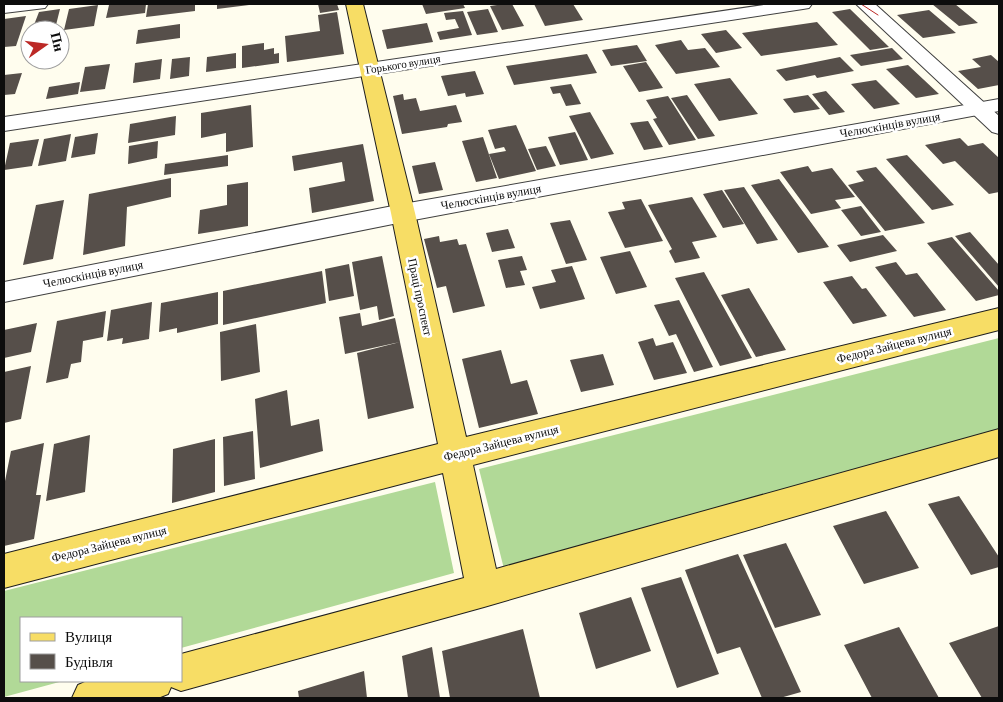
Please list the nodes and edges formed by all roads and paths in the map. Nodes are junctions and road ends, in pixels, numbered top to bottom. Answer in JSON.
{"nodes":[{"id":1,"x":39,"y":4,"type":"edge"},
{"id":2,"x":354,"y":4,"type":"edge"},
{"id":3,"x":803,"y":4,"type":"edge"},
{"id":4,"x":4,"y":8,"type":"edge"},
{"id":5,"x":871,"y":9,"type":"edge"},
{"id":6,"x":370,"y":69,"type":"junction"},
{"id":7,"x":989,"y":107,"type":"edge"},
{"id":8,"x":4,"y":124,"type":"edge"},
{"id":9,"x":999,"y":127,"type":"edge"},
{"id":10,"x":403,"y":213,"type":"junction"},
{"id":11,"x":4,"y":292,"type":"edge"},
{"id":12,"x":999,"y":319,"type":"edge"},
{"id":13,"x":999,"y":443,"type":"edge"},
{"id":14,"x":454,"y":455,"type":"junction"},
{"id":15,"x":4,"y":571,"type":"edge"},
{"id":16,"x":484,"y":590,"type":"junction"},
{"id":17,"x":182,"y":673,"type":"edge"},
{"id":18,"x":150,"y":682,"type":"edge"},
{"id":19,"x":91,"y":698,"type":"edge"}],
"edges":[{"from":1,"to":4,"type":"street"},
{"from":2,"to":6,"type":"main road","name":"Праці проспект"},
{"from":3,"to":6,"type":"street","name":"Горького вулиця"},
{"from":5,"to":7,"type":"street"},
{"from":6,"to":8,"type":"street","name":"Горького вулиця"},
{"from":6,"to":10,"type":"main road","name":"Праці проспект"},
{"from":7,"to":9,"type":"street"},
{"from":7,"to":10,"type":"street","name":"Челюскінців вулиця"},
{"from":10,"to":11,"type":"street","name":"Челюскінців вулиця"},
{"from":10,"to":14,"type":"main road","name":"Праці проспект"},
{"from":12,"to":14,"type":"main road","name":"Федора Зайцева вулиця"},
{"from":13,"to":16,"type":"main road"},
{"from":14,"to":15,"type":"main road","name":"Федора Зайцева вулиця"},
{"from":14,"to":16,"type":"main road","name":"Праці проспект"},
{"from":16,"to":17,"type":"main road"},
{"from":18,"to":19,"type":"main road"}]}
